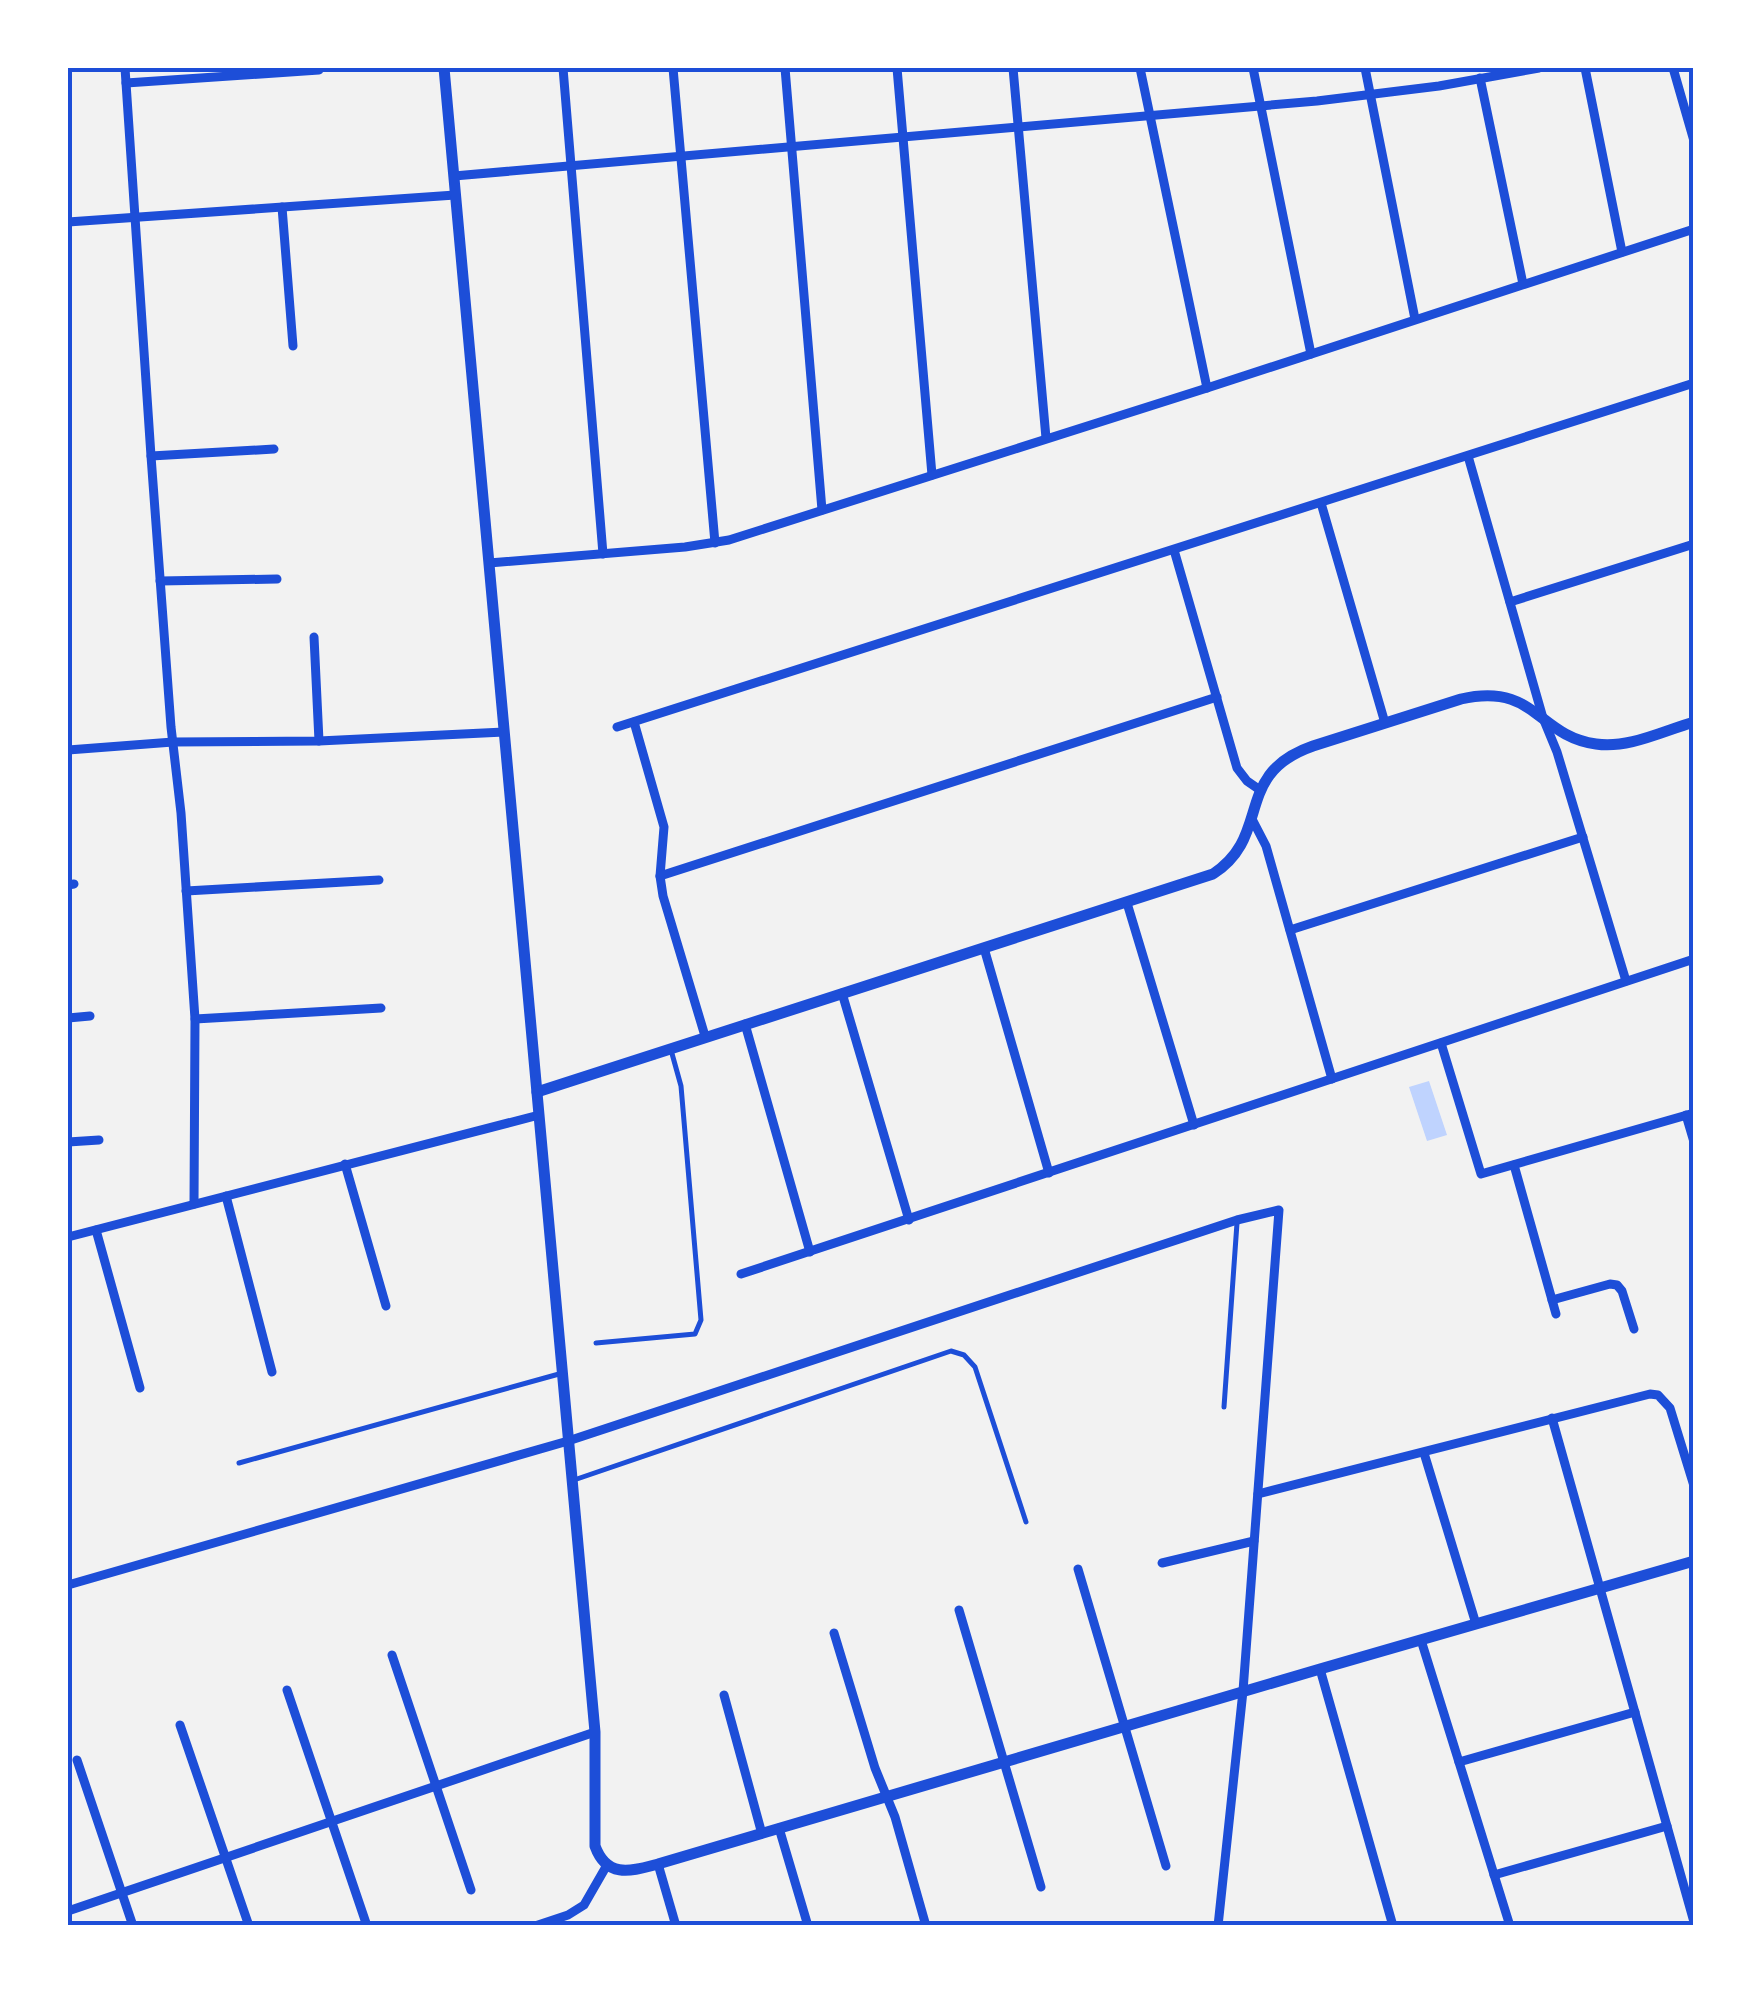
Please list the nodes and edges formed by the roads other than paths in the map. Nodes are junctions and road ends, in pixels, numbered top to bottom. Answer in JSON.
{"nodes":[{"id":1,"x":126,"y":68,"type":"edge"},
{"id":2,"x":444,"y":68,"type":"edge"},
{"id":3,"x":562,"y":68,"type":"edge"},
{"id":4,"x":674,"y":68,"type":"edge"},
{"id":5,"x":785,"y":68,"type":"edge"},
{"id":6,"x":896,"y":68,"type":"edge"},
{"id":7,"x":1013,"y":68,"type":"edge"},
{"id":8,"x":1140,"y":68,"type":"edge"},
{"id":9,"x":1253,"y":68,"type":"edge"},
{"id":10,"x":1365,"y":68,"type":"edge"},
{"id":11,"x":1539,"y":68,"type":"edge"},
{"id":12,"x":1586,"y":68,"type":"edge"},
{"id":13,"x":1673,"y":68,"type":"edge"},
{"id":14,"x":319,"y":70,"type":"edge"},
{"id":15,"x":1480,"y":78,"type":"junction"},
{"id":16,"x":126,"y":83,"type":"junction"},
{"id":17,"x":1371,"y":94,"type":"junction"},
{"id":18,"x":1262,"y":106,"type":"junction"},
{"id":19,"x":1152,"y":116,"type":"junction"},
{"id":20,"x":1019,"y":127,"type":"junction"},
{"id":21,"x":903,"y":138,"type":"junction"},
{"id":22,"x":1694,"y":141,"type":"edge"},
{"id":23,"x":792,"y":146,"type":"junction"},
{"id":24,"x":681,"y":156,"type":"junction"},
{"id":25,"x":571,"y":166,"type":"junction"},
{"id":26,"x":454,"y":176,"type":"junction"},
{"id":27,"x":456,"y":195,"type":"junction"},
{"id":28,"x":282,"y":207,"type":"junction"},
{"id":29,"x":135,"y":217,"type":"junction"},
{"id":30,"x":68,"y":222,"type":"edge"},
{"id":31,"x":1694,"y":229,"type":"edge"},
{"id":32,"x":1622,"y":252,"type":"junction"},
{"id":33,"x":1523,"y":284,"type":"junction"},
{"id":34,"x":1415,"y":319,"type":"junction"},
{"id":35,"x":293,"y":346,"type":"dead end"},
{"id":36,"x":1312,"y":354,"type":"junction"},
{"id":37,"x":1694,"y":383,"type":"edge"},
{"id":38,"x":1207,"y":388,"type":"junction"},
{"id":39,"x":1046,"y":438,"type":"junction"},
{"id":40,"x":274,"y":449,"type":"dead end"},
{"id":41,"x":151,"y":456,"type":"junction"},
{"id":42,"x":1468,"y":456,"type":"junction"},
{"id":43,"x":932,"y":475,"type":"junction"},
{"id":44,"x":1321,"y":503,"type":"junction"},
{"id":45,"x":822,"y":510,"type":"junction"},
{"id":46,"x":715,"y":543,"type":"junction"},
{"id":47,"x":1694,"y":544,"type":"edge"},
{"id":48,"x":1174,"y":550,"type":"junction"},
{"id":49,"x":603,"y":554,"type":"junction"},
{"id":50,"x":488,"y":563,"type":"junction"},
{"id":51,"x":277,"y":579,"type":"dead end"},
{"id":52,"x":160,"y":581,"type":"junction"},
{"id":53,"x":1510,"y":602,"type":"junction"},
{"id":54,"x":314,"y":637,"type":"dead end"},
{"id":55,"x":1216,"y":696,"type":"junction"},
{"id":56,"x":1544,"y":718,"type":"junction"},
{"id":57,"x":634,"y":722,"type":"junction"},
{"id":58,"x":1694,"y":722,"type":"edge"},
{"id":59,"x":1385,"y":723,"type":"junction"},
{"id":60,"x":617,"y":727,"type":"dead end"},
{"id":61,"x":504,"y":732,"type":"junction"},
{"id":62,"x":319,"y":741,"type":"junction"},
{"id":63,"x":173,"y":742,"type":"junction"},
{"id":64,"x":68,"y":750,"type":"edge"},
{"id":65,"x":1260,"y":790,"type":"junction"},
{"id":66,"x":1252,"y":819,"type":"junction"},
{"id":67,"x":1582,"y":837,"type":"junction"},
{"id":68,"x":660,"y":876,"type":"junction"},
{"id":69,"x":379,"y":880,"type":"dead end"},
{"id":70,"x":186,"y":892,"type":"junction"},
{"id":71,"x":1127,"y":902,"type":"junction"},
{"id":72,"x":1290,"y":930,"type":"junction"},
{"id":73,"x":984,"y":948,"type":"junction"},
{"id":74,"x":1694,"y":959,"type":"edge"},
{"id":75,"x":1626,"y":981,"type":"junction"},
{"id":76,"x":842,"y":993,"type":"junction"},
{"id":77,"x":381,"y":1008,"type":"dead end"},
{"id":78,"x":90,"y":1016,"type":"dead end"},
{"id":79,"x":68,"y":1018,"type":"edge"},
{"id":80,"x":195,"y":1019,"type":"junction"},
{"id":81,"x":746,"y":1024,"type":"junction"},
{"id":82,"x":704,"y":1036,"type":"junction"},
{"id":83,"x":1441,"y":1043,"type":"junction"},
{"id":84,"x":670,"y":1047,"type":"junction"},
{"id":85,"x":1332,"y":1079,"type":"junction"},
{"id":86,"x":536,"y":1092,"type":"junction"},
{"id":87,"x":1690,"y":1114,"type":"edge"},
{"id":88,"x":539,"y":1115,"type":"junction"},
{"id":89,"x":1194,"y":1125,"type":"junction"},
{"id":90,"x":99,"y":1140,"type":"dead end"},
{"id":91,"x":68,"y":1142,"type":"edge"},
{"id":92,"x":1694,"y":1142,"type":"edge"},
{"id":93,"x":345,"y":1164,"type":"junction"},
{"id":94,"x":1514,"y":1165,"type":"junction"},
{"id":95,"x":1049,"y":1173,"type":"junction"},
{"id":96,"x":226,"y":1196,"type":"junction"},
{"id":97,"x":194,"y":1204,"type":"junction"},
{"id":98,"x":909,"y":1220,"type":"junction"},
{"id":99,"x":1237,"y":1220,"type":"junction"},
{"id":100,"x":96,"y":1230,"type":"junction"},
{"id":101,"x":68,"y":1237,"type":"edge"},
{"id":102,"x":810,"y":1252,"type":"junction"},
{"id":103,"x":741,"y":1274,"type":"dead end"},
{"id":104,"x":1552,"y":1300,"type":"junction"},
{"id":105,"x":386,"y":1306,"type":"dead end"},
{"id":106,"x":1556,"y":1314,"type":"dead end"},
{"id":107,"x":1634,"y":1329,"type":"dead end"},
{"id":108,"x":596,"y":1343,"type":"dead end"},
{"id":109,"x":272,"y":1372,"type":"dead end"},
{"id":110,"x":562,"y":1374,"type":"junction"},
{"id":111,"x":140,"y":1388,"type":"dead end"},
{"id":112,"x":1224,"y":1407,"type":"dead end"},
{"id":113,"x":1552,"y":1418,"type":"junction"},
{"id":114,"x":568,"y":1441,"type":"junction"},
{"id":115,"x":1424,"y":1453,"type":"junction"},
{"id":116,"x":239,"y":1463,"type":"dead end"},
{"id":117,"x":572,"y":1480,"type":"junction"},
{"id":118,"x":1694,"y":1486,"type":"edge"},
{"id":119,"x":1258,"y":1494,"type":"junction"},
{"id":120,"x":1026,"y":1522,"type":"dead end"},
{"id":121,"x":1254,"y":1542,"type":"junction"},
{"id":122,"x":1694,"y":1562,"type":"edge"},
{"id":123,"x":1162,"y":1563,"type":"dead end"},
{"id":124,"x":1078,"y":1568,"type":"dead end"},
{"id":125,"x":68,"y":1585,"type":"edge"},
{"id":126,"x":1600,"y":1588,"type":"junction"},
{"id":127,"x":960,"y":1610,"type":"dead end"},
{"id":128,"x":1476,"y":1624,"type":"junction"},
{"id":129,"x":834,"y":1633,"type":"dead end"},
{"id":130,"x":1421,"y":1640,"type":"junction"},
{"id":131,"x":392,"y":1655,"type":"dead end"},
{"id":132,"x":1320,"y":1668,"type":"junction"},
{"id":133,"x":287,"y":1690,"type":"dead end"},
{"id":134,"x":1242,"y":1691,"type":"junction"},
{"id":135,"x":724,"y":1695,"type":"dead end"},
{"id":136,"x":1634,"y":1712,"type":"junction"},
{"id":137,"x":180,"y":1726,"type":"dead end"},
{"id":138,"x":1125,"y":1726,"type":"junction"},
{"id":139,"x":594,"y":1732,"type":"junction"},
{"id":140,"x":77,"y":1760,"type":"dead end"},
{"id":141,"x":1004,"y":1762,"type":"junction"},
{"id":142,"x":1459,"y":1762,"type":"junction"},
{"id":143,"x":436,"y":1786,"type":"junction"},
{"id":144,"x":886,"y":1796,"type":"junction"},
{"id":145,"x":332,"y":1822,"type":"junction"},
{"id":146,"x":1666,"y":1826,"type":"junction"},
{"id":147,"x":779,"y":1828,"type":"junction"},
{"id":148,"x":762,"y":1834,"type":"junction"},
{"id":149,"x":225,"y":1857,"type":"junction"},
{"id":150,"x":658,"y":1864,"type":"junction"},
{"id":151,"x":607,"y":1865,"type":"junction"},
{"id":152,"x":1166,"y":1866,"type":"dead end"},
{"id":153,"x":1494,"y":1875,"type":"junction"},
{"id":154,"x":1041,"y":1888,"type":"dead end"},
{"id":155,"x":471,"y":1890,"type":"dead end"},
{"id":156,"x":122,"y":1892,"type":"junction"},
{"id":157,"x":68,"y":1910,"type":"edge"},
{"id":158,"x":1694,"y":1922,"type":"edge"},
{"id":159,"x":133,"y":1926,"type":"edge"},
{"id":160,"x":248,"y":1926,"type":"edge"},
{"id":161,"x":367,"y":1926,"type":"edge"},
{"id":162,"x":535,"y":1926,"type":"edge"},
{"id":163,"x":676,"y":1926,"type":"edge"},
{"id":164,"x":808,"y":1926,"type":"edge"},
{"id":165,"x":926,"y":1926,"type":"edge"},
{"id":166,"x":1218,"y":1926,"type":"edge"},
{"id":167,"x":1392,"y":1926,"type":"edge"},
{"id":168,"x":1510,"y":1926,"type":"edge"}],
"edges":[{"from":1,"to":16,"type":"street"},
{"from":2,"to":26,"type":"street"},
{"from":3,"to":25,"type":"street"},
{"from":4,"to":24,"type":"street"},
{"from":5,"to":23,"type":"street"},
{"from":6,"to":21,"type":"street"},
{"from":7,"to":20,"type":"street"},
{"from":8,"to":19,"type":"street"},
{"from":9,"to":18,"type":"street"},
{"from":10,"to":17,"type":"street"},
{"from":11,"to":15,"type":"street"},
{"from":12,"to":32,"type":"street"},
{"from":13,"to":22,"type":"street"},
{"from":14,"to":16,"type":"street"},
{"from":15,"to":17,"type":"street"},
{"from":15,"to":33,"type":"street"},
{"from":16,"to":29,"type":"street"},
{"from":17,"to":18,"type":"street"},
{"from":17,"to":34,"type":"street"},
{"from":18,"to":19,"type":"street"},
{"from":18,"to":36,"type":"street"},
{"from":19,"to":20,"type":"street"},
{"from":19,"to":38,"type":"street"},
{"from":20,"to":21,"type":"street"},
{"from":20,"to":39,"type":"street"},
{"from":21,"to":23,"type":"street"},
{"from":21,"to":43,"type":"street"},
{"from":23,"to":24,"type":"street"},
{"from":23,"to":45,"type":"street"},
{"from":24,"to":25,"type":"street"},
{"from":24,"to":46,"type":"street"},
{"from":25,"to":26,"type":"street"},
{"from":25,"to":49,"type":"street"},
{"from":26,"to":27,"type":"street"},
{"from":27,"to":28,"type":"street"},
{"from":27,"to":50,"type":"street"},
{"from":28,"to":29,"type":"street"},
{"from":28,"to":35,"type":"street"},
{"from":29,"to":30,"type":"street"},
{"from":29,"to":41,"type":"street"},
{"from":31,"to":32,"type":"street"},
{"from":32,"to":33,"type":"street"},
{"from":33,"to":34,"type":"street"},
{"from":34,"to":36,"type":"street"},
{"from":36,"to":38,"type":"street"},
{"from":37,"to":42,"type":"street"},
{"from":38,"to":39,"type":"street"},
{"from":39,"to":43,"type":"street"},
{"from":40,"to":41,"type":"street"},
{"from":41,"to":52,"type":"street"},
{"from":42,"to":44,"type":"street"},
{"from":42,"to":53,"type":"street"},
{"from":43,"to":45,"type":"street"},
{"from":44,"to":48,"type":"street"},
{"from":44,"to":59,"type":"street"},
{"from":45,"to":46,"type":"street"},
{"from":46,"to":49,"type":"street"},
{"from":47,"to":53,"type":"street"},
{"from":48,"to":55,"type":"street"},
{"from":48,"to":57,"type":"street"},
{"from":49,"to":50,"type":"street"},
{"from":50,"to":61,"type":"street"},
{"from":51,"to":52,"type":"street"},
{"from":52,"to":63,"type":"street"},
{"from":53,"to":56,"type":"street"},
{"from":54,"to":62,"type":"street"},
{"from":55,"to":65,"type":"street"},
{"from":55,"to":68,"type":"street"},
{"from":56,"to":58,"type":"street"},
{"from":56,"to":59,"type":"street"},
{"from":56,"to":67,"type":"street"},
{"from":57,"to":60,"type":"street"},
{"from":57,"to":68,"type":"street"},
{"from":59,"to":65,"type":"street"},
{"from":61,"to":62,"type":"street"},
{"from":61,"to":86,"type":"street"},
{"from":62,"to":63,"type":"street"},
{"from":63,"to":64,"type":"street"},
{"from":63,"to":70,"type":"street"},
{"from":65,"to":66,"type":"street"},
{"from":66,"to":71,"type":"street"},
{"from":66,"to":72,"type":"street"},
{"from":67,"to":72,"type":"street"},
{"from":67,"to":75,"type":"street"},
{"from":68,"to":82,"type":"street"},
{"from":69,"to":70,"type":"street"},
{"from":70,"to":80,"type":"street"},
{"from":71,"to":73,"type":"street"},
{"from":71,"to":89,"type":"street"},
{"from":72,"to":85,"type":"street"},
{"from":73,"to":76,"type":"street"},
{"from":73,"to":95,"type":"street"},
{"from":74,"to":75,"type":"street"},
{"from":75,"to":83,"type":"street"},
{"from":76,"to":81,"type":"street"},
{"from":76,"to":98,"type":"street"},
{"from":77,"to":80,"type":"street"},
{"from":78,"to":79,"type":"street"},
{"from":80,"to":97,"type":"street"},
{"from":81,"to":82,"type":"street"},
{"from":81,"to":102,"type":"street"},
{"from":82,"to":84,"type":"street"},
{"from":83,"to":85,"type":"street"},
{"from":83,"to":94,"type":"street"},
{"from":84,"to":86,"type":"street"},
{"from":84,"to":108,"type":"lane"},
{"from":85,"to":89,"type":"street"},
{"from":86,"to":88,"type":"street"},
{"from":87,"to":92,"type":"street"},
{"from":87,"to":94,"type":"street"},
{"from":88,"to":93,"type":"street"},
{"from":88,"to":110,"type":"street"},
{"from":89,"to":95,"type":"street"},
{"from":90,"to":91,"type":"street"},
{"from":93,"to":96,"type":"street"},
{"from":93,"to":105,"type":"street"},
{"from":94,"to":104,"type":"street"},
{"from":95,"to":98,"type":"street"},
{"from":96,"to":97,"type":"street"},
{"from":96,"to":109,"type":"street"},
{"from":97,"to":100,"type":"street"},
{"from":98,"to":102,"type":"street"},
{"from":99,"to":112,"type":"lane"},
{"from":99,"to":114,"type":"street"},
{"from":99,"to":119,"type":"street"},
{"from":100,"to":101,"type":"street"},
{"from":100,"to":111,"type":"street"},
{"from":102,"to":103,"type":"street"},
{"from":104,"to":106,"type":"street"},
{"from":104,"to":107,"type":"street"},
{"from":110,"to":114,"type":"street"},
{"from":110,"to":116,"type":"lane"},
{"from":113,"to":115,"type":"street"},
{"from":113,"to":118,"type":"street"},
{"from":113,"to":126,"type":"street"},
{"from":114,"to":117,"type":"street"},
{"from":114,"to":125,"type":"street"},
{"from":115,"to":119,"type":"street"},
{"from":115,"to":128,"type":"street"},
{"from":117,"to":120,"type":"lane"},
{"from":117,"to":139,"type":"street"},
{"from":119,"to":121,"type":"street"},
{"from":121,"to":123,"type":"street"},
{"from":121,"to":134,"type":"street"},
{"from":122,"to":126,"type":"street"},
{"from":124,"to":138,"type":"street"},
{"from":126,"to":128,"type":"street"},
{"from":126,"to":136,"type":"street"},
{"from":127,"to":141,"type":"street"},
{"from":128,"to":130,"type":"street"},
{"from":129,"to":144,"type":"street"},
{"from":130,"to":132,"type":"street"},
{"from":130,"to":142,"type":"street"},
{"from":131,"to":143,"type":"street"},
{"from":132,"to":134,"type":"street"},
{"from":132,"to":167,"type":"street"},
{"from":133,"to":145,"type":"street"},
{"from":134,"to":138,"type":"street"},
{"from":134,"to":166,"type":"street"},
{"from":135,"to":148,"type":"street"},
{"from":136,"to":142,"type":"street"},
{"from":136,"to":146,"type":"street"},
{"from":137,"to":149,"type":"street"},
{"from":138,"to":141,"type":"street"},
{"from":138,"to":152,"type":"street"},
{"from":139,"to":143,"type":"street"},
{"from":139,"to":151,"type":"street"},
{"from":140,"to":156,"type":"street"},
{"from":141,"to":144,"type":"street"},
{"from":141,"to":154,"type":"street"},
{"from":142,"to":153,"type":"street"},
{"from":143,"to":145,"type":"street"},
{"from":143,"to":155,"type":"street"},
{"from":144,"to":147,"type":"street"},
{"from":144,"to":165,"type":"street"},
{"from":145,"to":149,"type":"street"},
{"from":145,"to":161,"type":"street"},
{"from":146,"to":153,"type":"street"},
{"from":146,"to":158,"type":"street"},
{"from":147,"to":148,"type":"street"},
{"from":147,"to":164,"type":"street"},
{"from":148,"to":150,"type":"street"},
{"from":149,"to":156,"type":"street"},
{"from":149,"to":160,"type":"street"},
{"from":150,"to":151,"type":"street"},
{"from":150,"to":163,"type":"street"},
{"from":151,"to":162,"type":"street"},
{"from":153,"to":168,"type":"street"},
{"from":156,"to":157,"type":"street"},
{"from":156,"to":159,"type":"street"}]}
